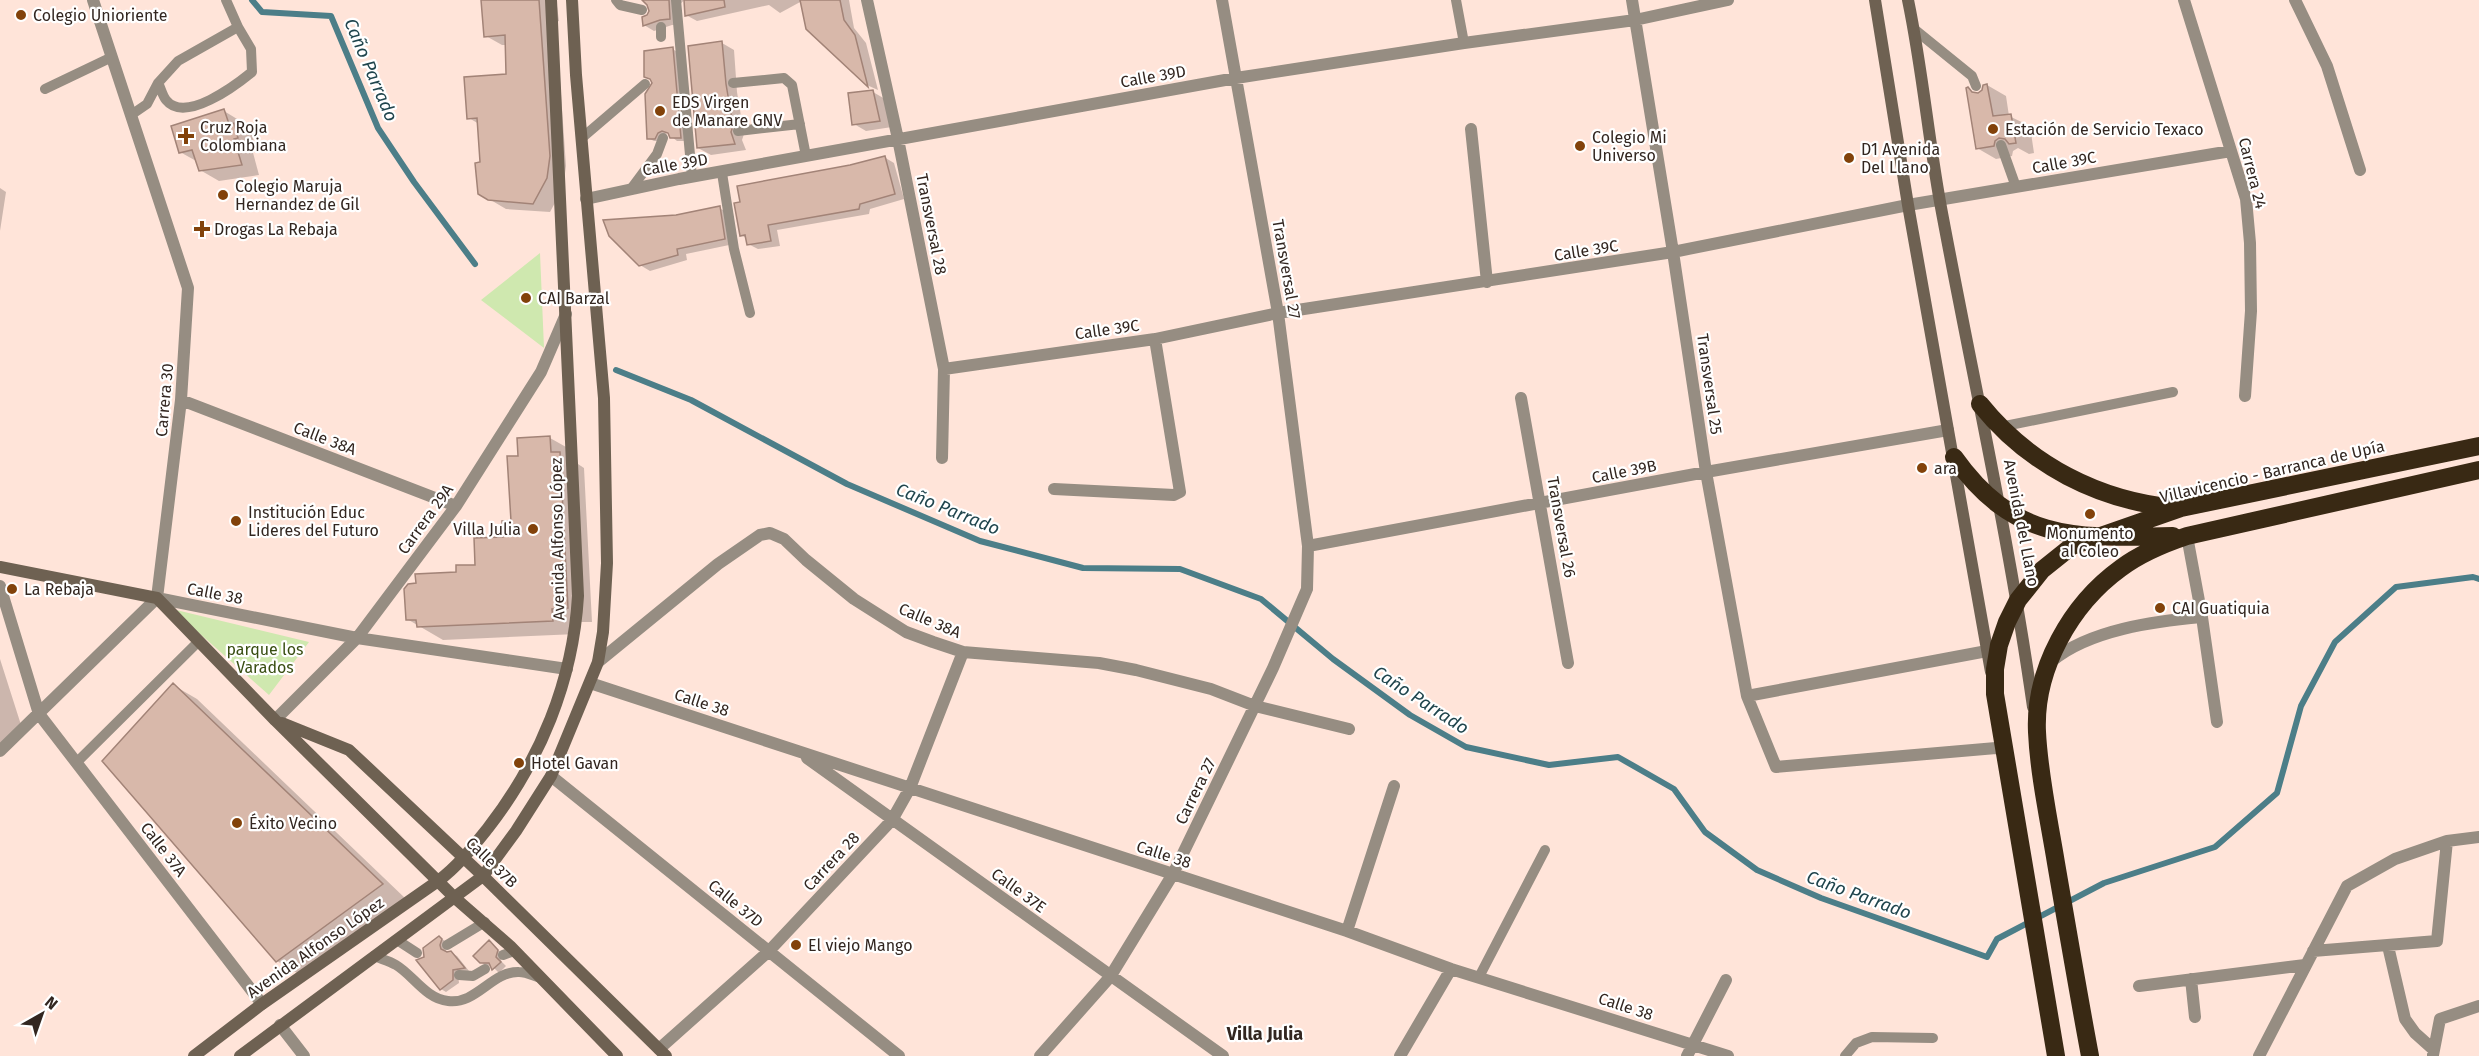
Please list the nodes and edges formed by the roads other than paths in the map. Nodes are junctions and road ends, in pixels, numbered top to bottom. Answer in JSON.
{"nodes":[{"id":1,"x":93,"y":0,"type":"edge"},
{"id":2,"x":225,"y":0,"type":"edge"},
{"id":3,"x":551,"y":0,"type":"edge"},
{"id":4,"x":572,"y":0,"type":"edge"},
{"id":5,"x":616,"y":0,"type":"edge"},
{"id":6,"x":676,"y":0,"type":"edge"},
{"id":7,"x":867,"y":0,"type":"edge"},
{"id":8,"x":1222,"y":0,"type":"edge"},
{"id":9,"x":1456,"y":0,"type":"edge"},
{"id":10,"x":1632,"y":0,"type":"edge"},
{"id":11,"x":1728,"y":0,"type":"edge"},
{"id":12,"x":1875,"y":0,"type":"edge"},
{"id":13,"x":1908,"y":0,"type":"edge"},
{"id":14,"x":2184,"y":0,"type":"edge"},
{"id":15,"x":2295,"y":0,"type":"edge"},
{"id":16,"x":642,"y":10,"type":"dead end"},
{"id":17,"x":1635,"y":20,"type":"junction"},
{"id":18,"x":238,"y":27,"type":"junction"},
{"id":19,"x":1914,"y":29,"type":"junction"},
{"id":20,"x":1464,"y":43,"type":"junction"},
{"id":21,"x":112,"y":57,"type":"junction"},
{"id":22,"x":1236,"y":78,"type":"junction"},
{"id":23,"x":158,"y":83,"type":"junction"},
{"id":24,"x":733,"y":83,"type":"dead end"},
{"id":25,"x":645,"y":84,"type":"dead end"},
{"id":26,"x":1976,"y":86,"type":"dead end"},
{"id":27,"x":45,"y":89,"type":"dead end"},
{"id":28,"x":131,"y":115,"type":"junction"},
{"id":29,"x":800,"y":124,"type":"junction"},
{"id":30,"x":1471,"y":129,"type":"dead end"},
{"id":31,"x":738,"y":131,"type":"dead end"},
{"id":32,"x":583,"y":137,"type":"junction"},
{"id":33,"x":663,"y":138,"type":"dead end"},
{"id":34,"x":898,"y":139,"type":"junction"},
{"id":35,"x":2001,"y":145,"type":"dead end"},
{"id":36,"x":2231,"y":151,"type":"junction"},
{"id":37,"x":806,"y":156,"type":"junction"},
{"id":38,"x":2360,"y":170,"type":"dead end"},
{"id":39,"x":722,"y":173,"type":"junction"},
{"id":40,"x":692,"y":177,"type":"junction"},
{"id":41,"x":2016,"y":187,"type":"junction"},
{"id":42,"x":631,"y":189,"type":"junction"},
{"id":43,"x":586,"y":199,"type":"junction"},
{"id":44,"x":1940,"y":200,"type":"junction"},
{"id":45,"x":1908,"y":206,"type":"junction"},
{"id":46,"x":1673,"y":252,"type":"junction"},
{"id":47,"x":1487,"y":282,"type":"junction"},
{"id":48,"x":567,"y":313,"type":"junction"},
{"id":49,"x":750,"y":313,"type":"dead end"},
{"id":50,"x":1278,"y":313,"type":"junction"},
{"id":51,"x":1155,"y":339,"type":"junction"},
{"id":52,"x":944,"y":369,"type":"junction"},
{"id":53,"x":2174,"y":392,"type":"dead end"},
{"id":54,"x":2245,"y":396,"type":"dead end"},
{"id":55,"x":1521,"y":398,"type":"dead end"},
{"id":56,"x":181,"y":400,"type":"junction"},
{"id":57,"x":1980,"y":404,"type":"junction"},
{"id":58,"x":2000,"y":427,"type":"junction"},
{"id":59,"x":1948,"y":430,"type":"junction"},
{"id":60,"x":2479,"y":446,"type":"edge"},
{"id":61,"x":1954,"y":457,"type":"junction"},
{"id":62,"x":942,"y":458,"type":"dead end"},
{"id":63,"x":2479,"y":470,"type":"edge"},
{"id":64,"x":1706,"y":472,"type":"junction"},
{"id":65,"x":1054,"y":489,"type":"dead end"},
{"id":66,"x":1542,"y":504,"type":"junction"},
{"id":67,"x":1997,"y":505,"type":"junction"},
{"id":68,"x":456,"y":506,"type":"junction"},
{"id":69,"x":2181,"y":508,"type":"junction"},
{"id":70,"x":2187,"y":536,"type":"junction"},
{"id":71,"x":2098,"y":538,"type":"junction"},
{"id":72,"x":1308,"y":546,"type":"junction"},
{"id":73,"x":0,"y":567,"type":"edge"},
{"id":74,"x":0,"y":586,"type":"edge"},
{"id":75,"x":158,"y":598,"type":"junction"},
{"id":76,"x":2018,"y":600,"type":"junction"},
{"id":77,"x":2202,"y":617,"type":"junction"},
{"id":78,"x":357,"y":638,"type":"junction"},
{"id":79,"x":199,"y":641,"type":"junction"},
{"id":80,"x":1987,"y":651,"type":"junction"},
{"id":81,"x":963,"y":652,"type":"junction"},
{"id":82,"x":598,"y":662,"type":"junction"},
{"id":83,"x":1568,"y":663,"type":"dead end"},
{"id":84,"x":2049,"y":663,"type":"junction"},
{"id":85,"x":567,"y":669,"type":"junction"},
{"id":86,"x":590,"y":683,"type":"junction"},
{"id":87,"x":1995,"y":694,"type":"junction"},
{"id":88,"x":1747,"y":696,"type":"junction"},
{"id":89,"x":1255,"y":706,"type":"junction"},
{"id":90,"x":39,"y":714,"type":"junction"},
{"id":91,"x":275,"y":720,"type":"junction"},
{"id":92,"x":2217,"y":722,"type":"dead end"},
{"id":93,"x":1349,"y":729,"type":"dead end"},
{"id":94,"x":2037,"y":732,"type":"junction"},
{"id":95,"x":2004,"y":749,"type":"junction"},
{"id":96,"x":0,"y":751,"type":"edge"},
{"id":97,"x":796,"y":751,"type":"junction"},
{"id":98,"x":76,"y":763,"type":"junction"},
{"id":99,"x":551,"y":776,"type":"junction"},
{"id":100,"x":1394,"y":786,"type":"dead end"},
{"id":101,"x":910,"y":788,"type":"junction"},
{"id":102,"x":892,"y":820,"type":"junction"},
{"id":103,"x":2479,"y":837,"type":"edge"},
{"id":104,"x":2447,"y":841,"type":"junction"},
{"id":105,"x":1545,"y":850,"type":"dead end"},
{"id":106,"x":465,"y":859,"type":"junction"},
{"id":107,"x":1173,"y":874,"type":"junction"},
{"id":108,"x":483,"y":876,"type":"junction"},
{"id":109,"x":438,"y":881,"type":"junction"},
{"id":110,"x":455,"y":898,"type":"junction"},
{"id":111,"x":485,"y":922,"type":"junction"},
{"id":112,"x":1347,"y":931,"type":"junction"},
{"id":113,"x":397,"y":940,"type":"junction"},
{"id":114,"x":447,"y":945,"type":"dead end"},
{"id":115,"x":2388,"y":946,"type":"junction"},
{"id":116,"x":770,"y":951,"type":"junction"},
{"id":117,"x":2313,"y":951,"type":"junction"},
{"id":118,"x":417,"y":953,"type":"dead end"},
{"id":119,"x":374,"y":956,"type":"junction"},
{"id":120,"x":2305,"y":965,"type":"junction"},
{"id":121,"x":485,"y":969,"type":"dead end"},
{"id":122,"x":1451,"y":969,"type":"junction"},
{"id":123,"x":459,"y":975,"type":"dead end"},
{"id":124,"x":1110,"y":977,"type":"junction"},
{"id":125,"x":1479,"y":977,"type":"junction"},
{"id":126,"x":541,"y":978,"type":"junction"},
{"id":127,"x":2191,"y":979,"type":"junction"},
{"id":128,"x":1726,"y":981,"type":"dead end"},
{"id":129,"x":2139,"y":986,"type":"dead end"},
{"id":130,"x":262,"y":1004,"type":"junction"},
{"id":131,"x":2479,"y":1006,"type":"edge"},
{"id":132,"x":2195,"y":1017,"type":"dead end"},
{"id":133,"x":280,"y":1025,"type":"junction"},
{"id":134,"x":1933,"y":1038,"type":"dead end"},
{"id":135,"x":1690,"y":1050,"type":"edge"},
{"id":136,"x":663,"y":1053,"type":"edge"},
{"id":137,"x":2433,"y":1053,"type":"edge"},
{"id":138,"x":194,"y":1056,"type":"edge"},
{"id":139,"x":240,"y":1056,"type":"edge"},
{"id":140,"x":304,"y":1056,"type":"edge"},
{"id":141,"x":617,"y":1056,"type":"edge"},
{"id":142,"x":899,"y":1056,"type":"edge"},
{"id":143,"x":1040,"y":1056,"type":"edge"},
{"id":144,"x":1223,"y":1056,"type":"edge"},
{"id":145,"x":1400,"y":1056,"type":"edge"},
{"id":146,"x":1728,"y":1056,"type":"edge"},
{"id":147,"x":1845,"y":1056,"type":"edge"},
{"id":148,"x":2056,"y":1056,"type":"edge"},
{"id":149,"x":2090,"y":1056,"type":"edge"},
{"id":150,"x":2259,"y":1056,"type":"edge"}],
"edges":[{"from":1,"to":21,"type":"street","name":"Carrera 30"},
{"from":2,"to":18,"type":"lane"},
{"from":3,"to":48,"type":"street","name":"Avenida Alfonso López"},
{"from":4,"to":32,"type":"street"},
{"from":5,"to":16,"type":"lane"},
{"from":6,"to":40,"type":"lane"},
{"from":7,"to":34,"type":"street","name":"Transversal 28"},
{"from":8,"to":22,"type":"street","name":"Transversal 27"},
{"from":9,"to":20,"type":"lane"},
{"from":10,"to":17,"type":"street","name":"Transversal 25"},
{"from":11,"to":17,"type":"street","name":"Calle 39D"},
{"from":12,"to":45,"type":"street"},
{"from":13,"to":19,"type":"street","name":"Avenida del Llano"},
{"from":14,"to":36,"type":"street","name":"Carrera 24"},
{"from":15,"to":38,"type":"street"},
{"from":17,"to":20,"type":"street","name":"Calle 39D"},
{"from":17,"to":46,"type":"street","name":"Transversal 25"},
{"from":18,"to":23,"type":"lane"},
{"from":18,"to":23,"type":"lane"},
{"from":19,"to":26,"type":"lane"},
{"from":19,"to":44,"type":"street","name":"Avenida del Llano"},
{"from":20,"to":22,"type":"street","name":"Calle 39D"},
{"from":21,"to":27,"type":"lane"},
{"from":21,"to":28,"type":"street","name":"Carrera 30"},
{"from":22,"to":34,"type":"street","name":"Calle 39D"},
{"from":22,"to":50,"type":"street","name":"Transversal 27"},
{"from":23,"to":28,"type":"lane"},
{"from":24,"to":29,"type":"lane"},
{"from":25,"to":32,"type":"lane"},
{"from":28,"to":56,"type":"street","name":"Carrera 30"},
{"from":29,"to":31,"type":"lane"},
{"from":29,"to":37,"type":"lane"},
{"from":30,"to":47,"type":"street"},
{"from":32,"to":43,"type":"street"},
{"from":33,"to":42,"type":"lane"},
{"from":34,"to":37,"type":"street","name":"Calle 39D"},
{"from":34,"to":52,"type":"street","name":"Transversal 28"},
{"from":35,"to":41,"type":"lane"},
{"from":36,"to":41,"type":"street","name":"Calle 39C"},
{"from":36,"to":54,"type":"street","name":"Carrera 24"},
{"from":37,"to":39,"type":"street","name":"Calle 39D"},
{"from":39,"to":40,"type":"street","name":"Calle 39D"},
{"from":39,"to":49,"type":"lane"},
{"from":40,"to":42,"type":"street","name":"Calle 39D"},
{"from":41,"to":44,"type":"street","name":"Calle 39C"},
{"from":42,"to":43,"type":"street","name":"Calle 39D"},
{"from":43,"to":82,"type":"street"},
{"from":44,"to":45,"type":"street","name":"Calle 39C"},
{"from":44,"to":57,"type":"street","name":"Avenida del Llano"},
{"from":45,"to":46,"type":"street","name":"Calle 39C"},
{"from":45,"to":59,"type":"street"},
{"from":46,"to":47,"type":"street","name":"Calle 39C"},
{"from":46,"to":64,"type":"street","name":"Transversal 25"},
{"from":47,"to":50,"type":"street","name":"Calle 39C"},
{"from":48,"to":68,"type":"street","name":"Carrera 29A"},
{"from":48,"to":85,"type":"street","name":"Avenida Alfonso López"},
{"from":50,"to":51,"type":"street","name":"Calle 39C"},
{"from":50,"to":72,"type":"street","name":"Transversal 27"},
{"from":51,"to":52,"type":"street","name":"Calle 39C"},
{"from":51,"to":65,"type":"street"},
{"from":52,"to":62,"type":"street","name":"Transversal 28"},
{"from":53,"to":58,"type":"lane"},
{"from":55,"to":66,"type":"street","name":"Transversal 26"},
{"from":56,"to":68,"type":"street","name":"Calle 38A"},
{"from":56,"to":75,"type":"street","name":"Carrera 30"},
{"from":57,"to":58,"type":"highway"},
{"from":57,"to":67,"type":"street","name":"Avenida del Llano"},
{"from":58,"to":69,"type":"highway"},
{"from":59,"to":61,"type":"street"},
{"from":59,"to":64,"type":"street","name":"Calle 39B"},
{"from":60,"to":69,"type":"highway","name":"Villavicencio - Barranca de Upía"},
{"from":61,"to":67,"type":"highway"},
{"from":61,"to":80,"type":"street"},
{"from":63,"to":70,"type":"highway"},
{"from":64,"to":66,"type":"street","name":"Calle 39B"},
{"from":64,"to":88,"type":"street","name":"Transversal 25"},
{"from":66,"to":72,"type":"street","name":"Calle 39B"},
{"from":66,"to":83,"type":"street","name":"Transversal 26"},
{"from":67,"to":71,"type":"highway"},
{"from":67,"to":76,"type":"street","name":"Avenida del Llano"},
{"from":68,"to":78,"type":"street","name":"Carrera 29A"},
{"from":69,"to":71,"type":"highway","name":"Villavicencio - Barranca de Upía"},
{"from":70,"to":71,"type":"highway"},
{"from":70,"to":77,"type":"street"},
{"from":70,"to":84,"type":"highway"},
{"from":71,"to":76,"type":"highway","name":"Villavicencio - Barranca de Upía"},
{"from":72,"to":89,"type":"street","name":"Carrera 27"},
{"from":73,"to":75,"type":"street","name":"Calle 38"},
{"from":74,"to":90,"type":"street"},
{"from":75,"to":78,"type":"street","name":"Calle 38"},
{"from":75,"to":79,"type":"street","name":"Calle 37B"},
{"from":75,"to":90,"type":"street"},
{"from":76,"to":87,"type":"highway","name":"Villavicencio - Barranca de Upía"},
{"from":76,"to":94,"type":"street","name":"Avenida del Llano"},
{"from":77,"to":84,"type":"street"},
{"from":77,"to":92,"type":"street"},
{"from":78,"to":85,"type":"street","name":"Calle 38"},
{"from":78,"to":91,"type":"street","name":"Carrera 29A"},
{"from":79,"to":91,"type":"street","name":"Calle 37B"},
{"from":79,"to":98,"type":"lane"},
{"from":80,"to":87,"type":"street"},
{"from":80,"to":88,"type":"street"},
{"from":81,"to":82,"type":"street","name":"Calle 38A"},
{"from":81,"to":89,"type":"street","name":"Calle 38A"},
{"from":81,"to":101,"type":"street","name":"Carrera 28"},
{"from":82,"to":86,"type":"street"},
{"from":84,"to":94,"type":"highway"},
{"from":85,"to":106,"type":"street","name":"Avenida Alfonso López"},
{"from":86,"to":97,"type":"street","name":"Calle 38"},
{"from":86,"to":99,"type":"street"},
{"from":87,"to":95,"type":"highway"},
{"from":88,"to":95,"type":"street","name":"Transversal 25"},
{"from":89,"to":93,"type":"street","name":"Calle 38A"},
{"from":89,"to":107,"type":"street","name":"Carrera 27"},
{"from":90,"to":96,"type":"street"},
{"from":90,"to":98,"type":"street","name":"Calle 37A"},
{"from":91,"to":106,"type":"street","name":"Calle 37B"},
{"from":91,"to":109,"type":"street","name":"Calle 37B"},
{"from":94,"to":149,"type":"highway","name":"Avenida del Llano"},
{"from":95,"to":148,"type":"highway"},
{"from":97,"to":101,"type":"street","name":"Calle 38"},
{"from":97,"to":102,"type":"street","name":"Calle 37E"},
{"from":98,"to":130,"type":"street","name":"Calle 37A"},
{"from":99,"to":108,"type":"street"},
{"from":99,"to":116,"type":"street","name":"Calle 37D"},
{"from":100,"to":112,"type":"street"},
{"from":101,"to":102,"type":"street","name":"Carrera 28"},
{"from":101,"to":107,"type":"street","name":"Calle 38"},
{"from":102,"to":116,"type":"street","name":"Carrera 28"},
{"from":102,"to":124,"type":"street","name":"Calle 37E"},
{"from":103,"to":104,"type":"street"},
{"from":104,"to":115,"type":"street"},
{"from":104,"to":117,"type":"street"},
{"from":105,"to":125,"type":"lane"},
{"from":106,"to":108,"type":"street","name":"Calle 37B"},
{"from":106,"to":109,"type":"street","name":"Avenida Alfonso López"},
{"from":107,"to":112,"type":"street","name":"Calle 38"},
{"from":107,"to":124,"type":"street","name":"Carrera 27"},
{"from":108,"to":110,"type":"street"},
{"from":108,"to":136,"type":"street","name":"Calle 37B"},
{"from":109,"to":110,"type":"street","name":"Calle 37B"},
{"from":109,"to":130,"type":"street","name":"Avenida Alfonso López"},
{"from":110,"to":111,"type":"street","name":"Calle 37B"},
{"from":110,"to":113,"type":"street"},
{"from":111,"to":114,"type":"lane"},
{"from":111,"to":126,"type":"street","name":"Calle 37B"},
{"from":112,"to":122,"type":"street","name":"Calle 38"},
{"from":113,"to":118,"type":"lane"},
{"from":113,"to":119,"type":"street"},
{"from":115,"to":117,"type":"street"},
{"from":115,"to":137,"type":"street"},
{"from":116,"to":136,"type":"street","name":"Carrera 28"},
{"from":116,"to":142,"type":"street","name":"Calle 37D"},
{"from":117,"to":120,"type":"street"},
{"from":119,"to":126,"type":"lane"},
{"from":119,"to":133,"type":"street"},
{"from":120,"to":127,"type":"street"},
{"from":120,"to":150,"type":"street"},
{"from":121,"to":123,"type":"lane"},
{"from":122,"to":125,"type":"street","name":"Calle 38"},
{"from":122,"to":145,"type":"street"},
{"from":124,"to":143,"type":"street","name":"Carrera 27"},
{"from":124,"to":144,"type":"street","name":"Calle 37E"},
{"from":125,"to":135,"type":"street","name":"Calle 38"},
{"from":126,"to":141,"type":"street","name":"Calle 37B"},
{"from":127,"to":129,"type":"street"},
{"from":127,"to":132,"type":"street"},
{"from":128,"to":135,"type":"street"},
{"from":130,"to":138,"type":"street","name":"Avenida Alfonso López"},
{"from":131,"to":137,"type":"street"},
{"from":133,"to":139,"type":"street"},
{"from":133,"to":140,"type":"street"},
{"from":134,"to":147,"type":"lane"},
{"from":135,"to":146,"type":"street","name":"Calle 38"}]}
